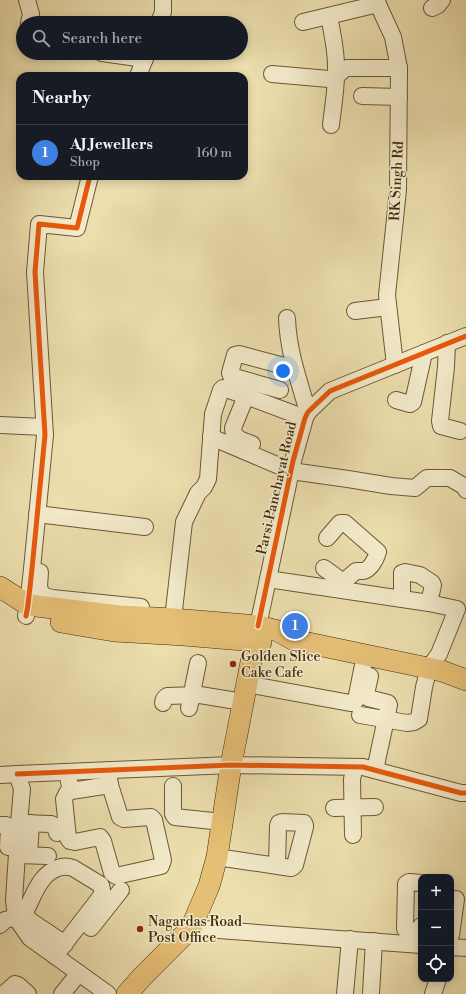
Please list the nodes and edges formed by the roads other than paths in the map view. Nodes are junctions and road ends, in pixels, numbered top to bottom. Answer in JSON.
{"nodes":[{"id":1,"x":27,"y":0,"type":"edge"},
{"id":2,"x":163,"y":0,"type":"edge"},
{"id":3,"x":377,"y":2,"type":"edge"},
{"id":4,"x":31,"y":16,"type":"edge"},
{"id":5,"x":162,"y":16,"type":"edge"},
{"id":6,"x":329,"y":16,"type":"junction"},
{"id":7,"x":303,"y":22,"type":"dead end"},
{"id":8,"x":144,"y":60,"type":"edge"},
{"id":9,"x":399,"y":68,"type":"junction"},
{"id":10,"x":140,"y":72,"type":"edge"},
{"id":11,"x":272,"y":74,"type":"dead end"},
{"id":12,"x":336,"y":77,"type":"junction"},
{"id":13,"x":362,"y":96,"type":"dead end"},
{"id":14,"x":399,"y":97,"type":"junction"},
{"id":15,"x":331,"y":126,"type":"dead end"},
{"id":16,"x":89,"y":180,"type":"edge"},
{"id":17,"x":388,"y":307,"type":"junction"},
{"id":18,"x":355,"y":311,"type":"dead end"},
{"id":19,"x":287,"y":318,"type":"dead end"},
{"id":20,"x":466,"y":336,"type":"edge"},
{"id":21,"x":447,"y":343,"type":"junction"},
{"id":22,"x":424,"y":353,"type":"junction"},
{"id":23,"x":395,"y":365,"type":"junction"},
{"id":24,"x":295,"y":369,"type":"junction"},
{"id":25,"x":280,"y":390,"type":"dead end"},
{"id":26,"x":246,"y":396,"type":"junction"},
{"id":27,"x":396,"y":400,"type":"dead end"},
{"id":28,"x":306,"y":415,"type":"junction"},
{"id":29,"x":0,"y":425,"type":"edge"},
{"id":30,"x":44,"y":427,"type":"junction"},
{"id":31,"x":460,"y":431,"type":"dead end"},
{"id":32,"x":211,"y":437,"type":"junction"},
{"id":33,"x":292,"y":466,"type":"junction"},
{"id":34,"x":466,"y":490,"type":"edge"},
{"id":35,"x":42,"y":514,"type":"junction"},
{"id":36,"x":145,"y":527,"type":"dead end"},
{"id":37,"x":327,"y":538,"type":"dead end"},
{"id":38,"x":324,"y":568,"type":"dead end"},
{"id":39,"x":268,"y":578,"type":"junction"},
{"id":40,"x":339,"y":585,"type":"junction"},
{"id":41,"x":0,"y":587,"type":"edge"},
{"id":42,"x":402,"y":599,"type":"junction"},
{"id":43,"x":429,"y":603,"type":"junction"},
{"id":44,"x":0,"y":604,"type":"edge"},
{"id":45,"x":77,"y":606,"type":"junction"},
{"id":46,"x":141,"y":607,"type":"dead end"},
{"id":47,"x":119,"y":610,"type":"junction"},
{"id":48,"x":27,"y":611,"type":"junction"},
{"id":49,"x":461,"y":613,"type":"edge"},
{"id":50,"x":173,"y":618,"type":"junction"},
{"id":51,"x":256,"y":633,"type":"junction"},
{"id":52,"x":370,"y":656,"type":"junction"},
{"id":53,"x":198,"y":663,"type":"dead end"},
{"id":54,"x":429,"y":668,"type":"junction"},
{"id":55,"x":466,"y":680,"type":"edge"},
{"id":56,"x":245,"y":693,"type":"junction"},
{"id":57,"x":190,"y":701,"type":"junction"},
{"id":58,"x":163,"y":703,"type":"dead end"},
{"id":59,"x":360,"y":715,"type":"dead end"},
{"id":60,"x":386,"y":720,"type":"junction"},
{"id":61,"x":231,"y":765,"type":"junction"},
{"id":62,"x":375,"y":770,"type":"junction"},
{"id":63,"x":351,"y":771,"type":"junction"},
{"id":64,"x":67,"y":772,"type":"junction"},
{"id":65,"x":17,"y":774,"type":"junction"},
{"id":66,"x":0,"y":775,"type":"edge"},
{"id":67,"x":109,"y":778,"type":"junction"},
{"id":68,"x":173,"y":786,"type":"dead end"},
{"id":69,"x":71,"y":791,"type":"junction"},
{"id":70,"x":466,"y":793,"type":"edge"},
{"id":71,"x":352,"y":807,"type":"junction"},
{"id":72,"x":375,"y":807,"type":"dead end"},
{"id":73,"x":334,"y":808,"type":"dead end"},
{"id":74,"x":222,"y":822,"type":"junction"},
{"id":75,"x":25,"y":823,"type":"junction"},
{"id":76,"x":0,"y":825,"type":"edge"},
{"id":77,"x":57,"y":833,"type":"dead end"},
{"id":78,"x":353,"y":835,"type":"dead end"},
{"id":79,"x":48,"y":856,"type":"dead end"},
{"id":80,"x":17,"y":857,"type":"junction"},
{"id":81,"x":217,"y":857,"type":"junction"},
{"id":82,"x":277,"y":866,"type":"dead end"},
{"id":83,"x":418,"y":883,"type":"edge"},
{"id":84,"x":7,"y":886,"type":"edge"},
{"id":85,"x":121,"y":890,"type":"dead end"},
{"id":86,"x":456,"y":899,"type":"dead end"},
{"id":87,"x":7,"y":900,"type":"edge"},
{"id":88,"x":454,"y":913,"type":"edge"},
{"id":89,"x":21,"y":917,"type":"junction"},
{"id":90,"x":0,"y":926,"type":"edge"},
{"id":91,"x":191,"y":928,"type":"junction"},
{"id":92,"x":417,"y":937,"type":"edge"},
{"id":93,"x":350,"y":939,"type":"junction"},
{"id":94,"x":374,"y":941,"type":"junction"},
{"id":95,"x":65,"y":944,"type":"junction"},
{"id":96,"x":454,"y":947,"type":"edge"},
{"id":97,"x":466,"y":948,"type":"edge"},
{"id":98,"x":60,"y":959,"type":"junction"},
{"id":99,"x":437,"y":982,"type":"edge"},
{"id":100,"x":83,"y":984,"type":"edge"},
{"id":101,"x":4,"y":994,"type":"edge"},
{"id":102,"x":28,"y":994,"type":"edge"},
{"id":103,"x":62,"y":994,"type":"edge"},
{"id":104,"x":108,"y":994,"type":"edge"},
{"id":105,"x":127,"y":994,"type":"edge"},
{"id":106,"x":345,"y":994,"type":"edge"},
{"id":107,"x":371,"y":994,"type":"edge"},
{"id":108,"x":433,"y":994,"type":"edge"}],
"edges":[{"from":1,"to":4,"type":"street"},
{"from":2,"to":5,"type":"street"},
{"from":3,"to":6,"type":"street"},
{"from":3,"to":9,"type":"street","name":"RK Singh Rd"},
{"from":6,"to":7,"type":"street"},
{"from":6,"to":12,"type":"street"},
{"from":8,"to":10,"type":"street"},
{"from":9,"to":12,"type":"street"},
{"from":9,"to":14,"type":"street","name":"RK Singh Rd"},
{"from":11,"to":12,"type":"street"},
{"from":12,"to":15,"type":"street"},
{"from":13,"to":14,"type":"street"},
{"from":14,"to":17,"type":"street","name":"RK Singh Rd"},
{"from":16,"to":30,"type":"street"},
{"from":17,"to":18,"type":"street"},
{"from":17,"to":23,"type":"street","name":"RK Singh Rd"},
{"from":19,"to":24,"type":"street"},
{"from":20,"to":21,"type":"street","name":"Parsi Panchayat Road"},
{"from":21,"to":22,"type":"street","name":"Parsi Panchayat Road"},
{"from":21,"to":31,"type":"street"},
{"from":22,"to":23,"type":"street","name":"Parsi Panchayat Road"},
{"from":22,"to":27,"type":"street"},
{"from":23,"to":28,"type":"street","name":"Parsi Panchayat Road"},
{"from":24,"to":25,"type":"street"},
{"from":24,"to":28,"type":"street"},
{"from":26,"to":28,"type":"street"},
{"from":26,"to":32,"type":"street"},
{"from":26,"to":33,"type":"street"},
{"from":28,"to":33,"type":"street","name":"Parsi Panchayat Road"},
{"from":29,"to":30,"type":"street"},
{"from":30,"to":35,"type":"street"},
{"from":32,"to":33,"type":"street"},
{"from":32,"to":50,"type":"street"},
{"from":33,"to":34,"type":"street"},
{"from":33,"to":39,"type":"street","name":"Parsi Panchayat Road"},
{"from":35,"to":36,"type":"street"},
{"from":35,"to":45,"type":"street"},
{"from":35,"to":48,"type":"street"},
{"from":37,"to":40,"type":"street"},
{"from":38,"to":40,"type":"street"},
{"from":39,"to":40,"type":"street"},
{"from":39,"to":51,"type":"street","name":"Parsi Panchayat Road"},
{"from":40,"to":42,"type":"street"},
{"from":41,"to":48,"type":"main road"},
{"from":42,"to":43,"type":"street"},
{"from":42,"to":43,"type":"street"},
{"from":43,"to":49,"type":"street"},
{"from":44,"to":48,"type":"main road"},
{"from":45,"to":47,"type":"main road"},
{"from":45,"to":48,"type":"main road"},
{"from":46,"to":47,"type":"street"},
{"from":47,"to":50,"type":"main road"},
{"from":48,"to":51,"type":"main road"},
{"from":49,"to":54,"type":"street"},
{"from":50,"to":51,"type":"main road"},
{"from":51,"to":52,"type":"main road"},
{"from":51,"to":56,"type":"main road"},
{"from":52,"to":54,"type":"main road"},
{"from":52,"to":56,"type":"street"},
{"from":52,"to":60,"type":"street"},
{"from":53,"to":57,"type":"street"},
{"from":54,"to":55,"type":"main road"},
{"from":54,"to":60,"type":"street"},
{"from":56,"to":57,"type":"street"},
{"from":56,"to":61,"type":"main road"},
{"from":57,"to":58,"type":"street"},
{"from":59,"to":60,"type":"street"},
{"from":60,"to":62,"type":"street"},
{"from":61,"to":63,"type":"street"},
{"from":61,"to":67,"type":"street"},
{"from":61,"to":74,"type":"main road"},
{"from":62,"to":63,"type":"street"},
{"from":62,"to":70,"type":"street"},
{"from":63,"to":71,"type":"street"},
{"from":64,"to":65,"type":"street"},
{"from":64,"to":67,"type":"street"},
{"from":64,"to":69,"type":"street"},
{"from":65,"to":66,"type":"street"},
{"from":65,"to":75,"type":"street"},
{"from":67,"to":69,"type":"street"},
{"from":67,"to":69,"type":"street"},
{"from":68,"to":74,"type":"street"},
{"from":71,"to":72,"type":"street"},
{"from":71,"to":73,"type":"street"},
{"from":71,"to":78,"type":"street"},
{"from":74,"to":81,"type":"main road"},
{"from":75,"to":77,"type":"street"},
{"from":75,"to":80,"type":"street"},
{"from":76,"to":80,"type":"street"},
{"from":79,"to":80,"type":"street"},
{"from":80,"to":84,"type":"street"},
{"from":81,"to":82,"type":"street"},
{"from":81,"to":91,"type":"main road"},
{"from":83,"to":92,"type":"street"},
{"from":84,"to":87,"type":"street"},
{"from":85,"to":98,"type":"street"},
{"from":86,"to":88,"type":"street"},
{"from":87,"to":89,"type":"street"},
{"from":89,"to":90,"type":"street"},
{"from":89,"to":95,"type":"street"},
{"from":89,"to":95,"type":"street"},
{"from":89,"to":98,"type":"street"},
{"from":91,"to":93,"type":"street"},
{"from":91,"to":105,"type":"main road"},
{"from":92,"to":94,"type":"street"},
{"from":93,"to":94,"type":"street"},
{"from":93,"to":106,"type":"street"},
{"from":94,"to":107,"type":"street"},
{"from":95,"to":98,"type":"street"},
{"from":96,"to":97,"type":"street"},
{"from":98,"to":100,"type":"street"},
{"from":99,"to":108,"type":"street"},
{"from":100,"to":103,"type":"street"},
{"from":100,"to":104,"type":"street"},
{"from":101,"to":102,"type":"street"}]}
